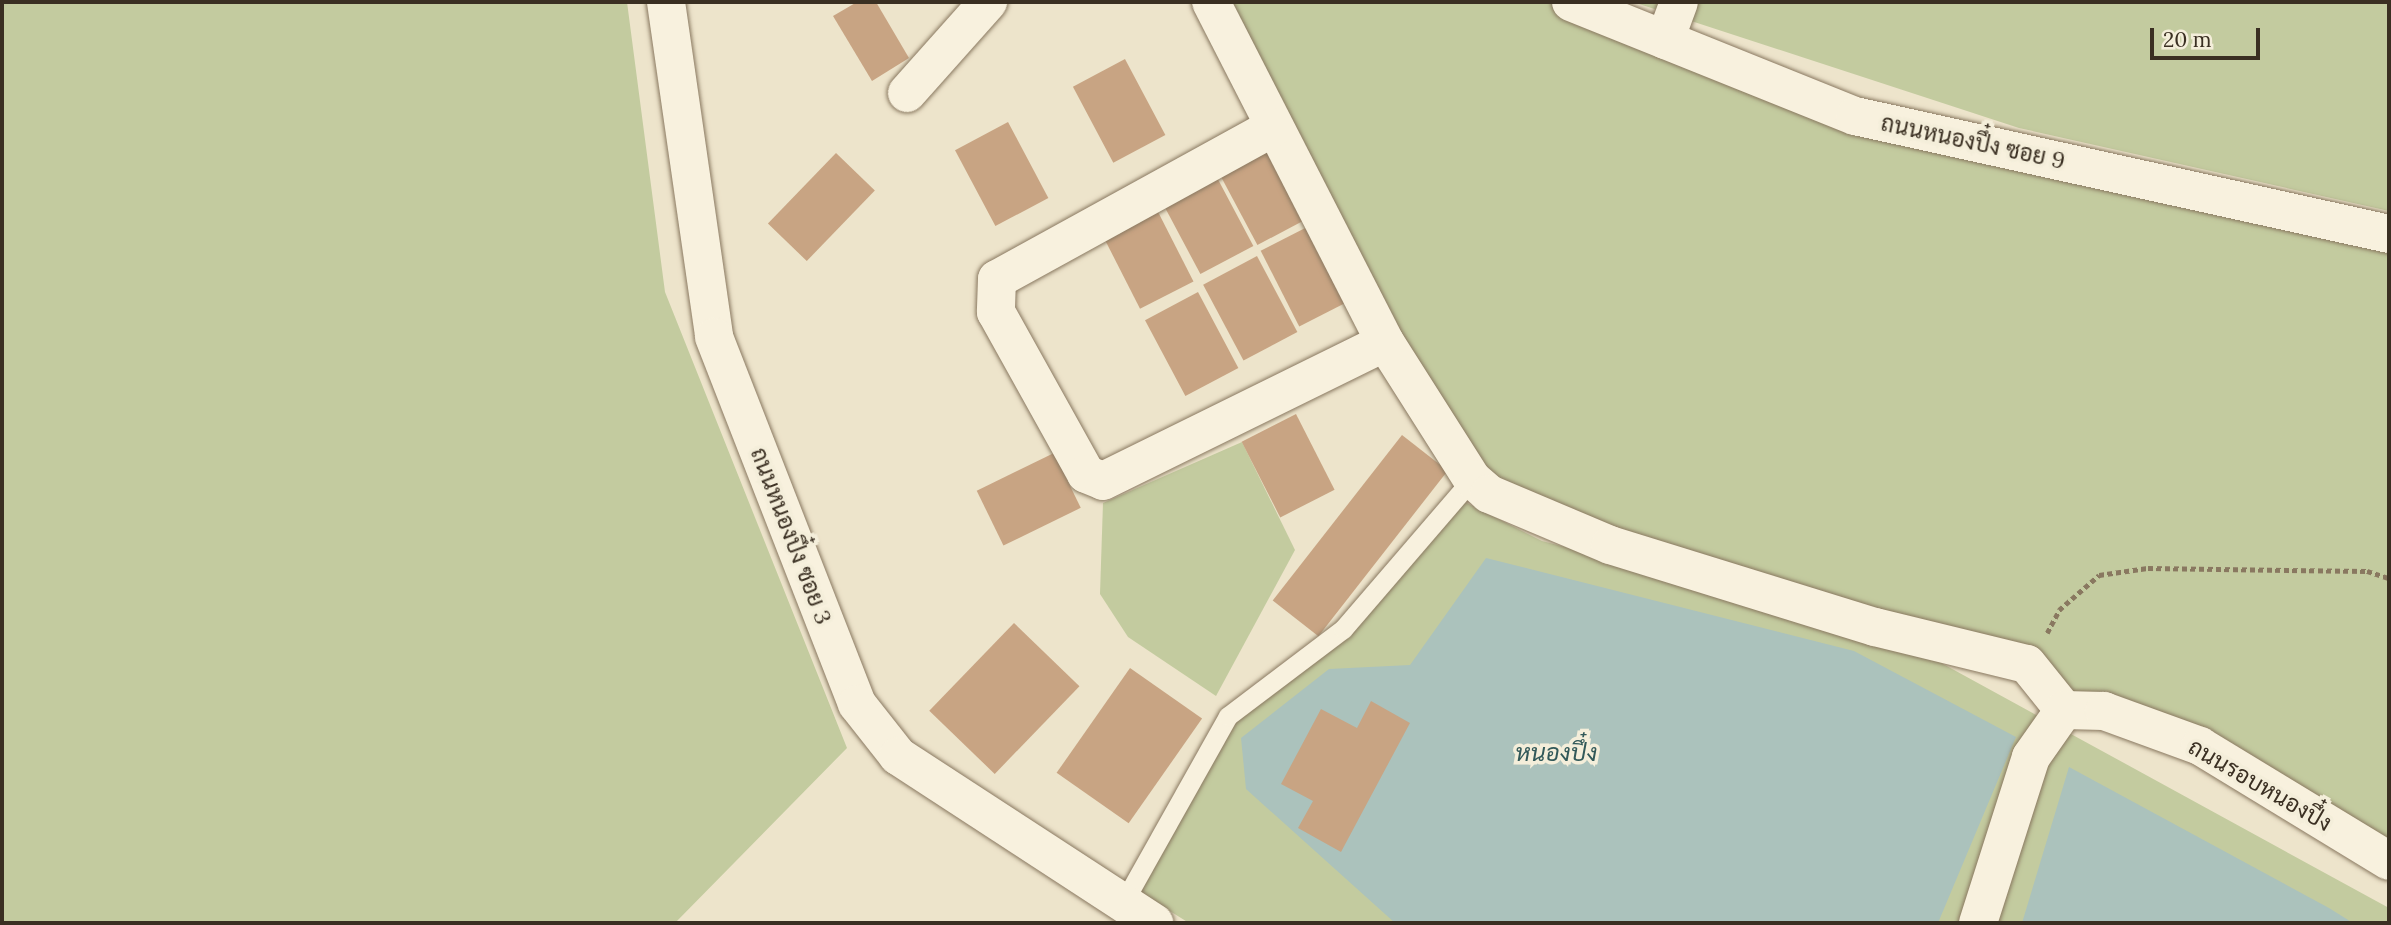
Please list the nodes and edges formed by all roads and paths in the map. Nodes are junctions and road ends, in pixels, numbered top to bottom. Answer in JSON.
{"nodes":[{"id":1,"x":666,"y":2,"type":"edge"},
{"id":2,"x":988,"y":2,"type":"edge"},
{"id":3,"x":1212,"y":2,"type":"edge"},
{"id":4,"x":1571,"y":2,"type":"edge"},
{"id":5,"x":1679,"y":2,"type":"edge"},
{"id":6,"x":1665,"y":40,"type":"junction"},
{"id":7,"x":907,"y":93,"type":"dead end"},
{"id":8,"x":1274,"y":127,"type":"junction"},
{"id":9,"x":2389,"y":234,"type":"edge"},
{"id":10,"x":1385,"y":342,"type":"junction"},
{"id":11,"x":1472,"y":479,"type":"junction"},
{"id":12,"x":2389,"y":578,"type":"edge"},
{"id":13,"x":2053,"y":696,"type":"junction"},
{"id":14,"x":2389,"y":861,"type":"edge"},
{"id":15,"x":1138,"y":913,"type":"edge"},
{"id":16,"x":1978,"y":923,"type":"edge"}],
"edges":[{"from":1,"to":15,"type":"street","name":"ถนนหนองปึ๋ง ซอย 3"},
{"from":2,"to":7,"type":"street"},
{"from":3,"to":8,"type":"street"},
{"from":4,"to":6,"type":"street","name":"ถนนหนองปึ๋ง ซอย 9"},
{"from":5,"to":6,"type":"street"},
{"from":6,"to":9,"type":"street","name":"ถนนหนองปึ๋ง ซอย 9"},
{"from":8,"to":10,"type":"street"},
{"from":8,"to":10,"type":"street"},
{"from":10,"to":11,"type":"street"},
{"from":11,"to":13,"type":"street"},
{"from":11,"to":15,"type":"lane"},
{"from":12,"to":13,"type":"path"},
{"from":13,"to":14,"type":"street","name":"ถนนรอบหนองปึ๋ง"},
{"from":13,"to":16,"type":"street"}]}
